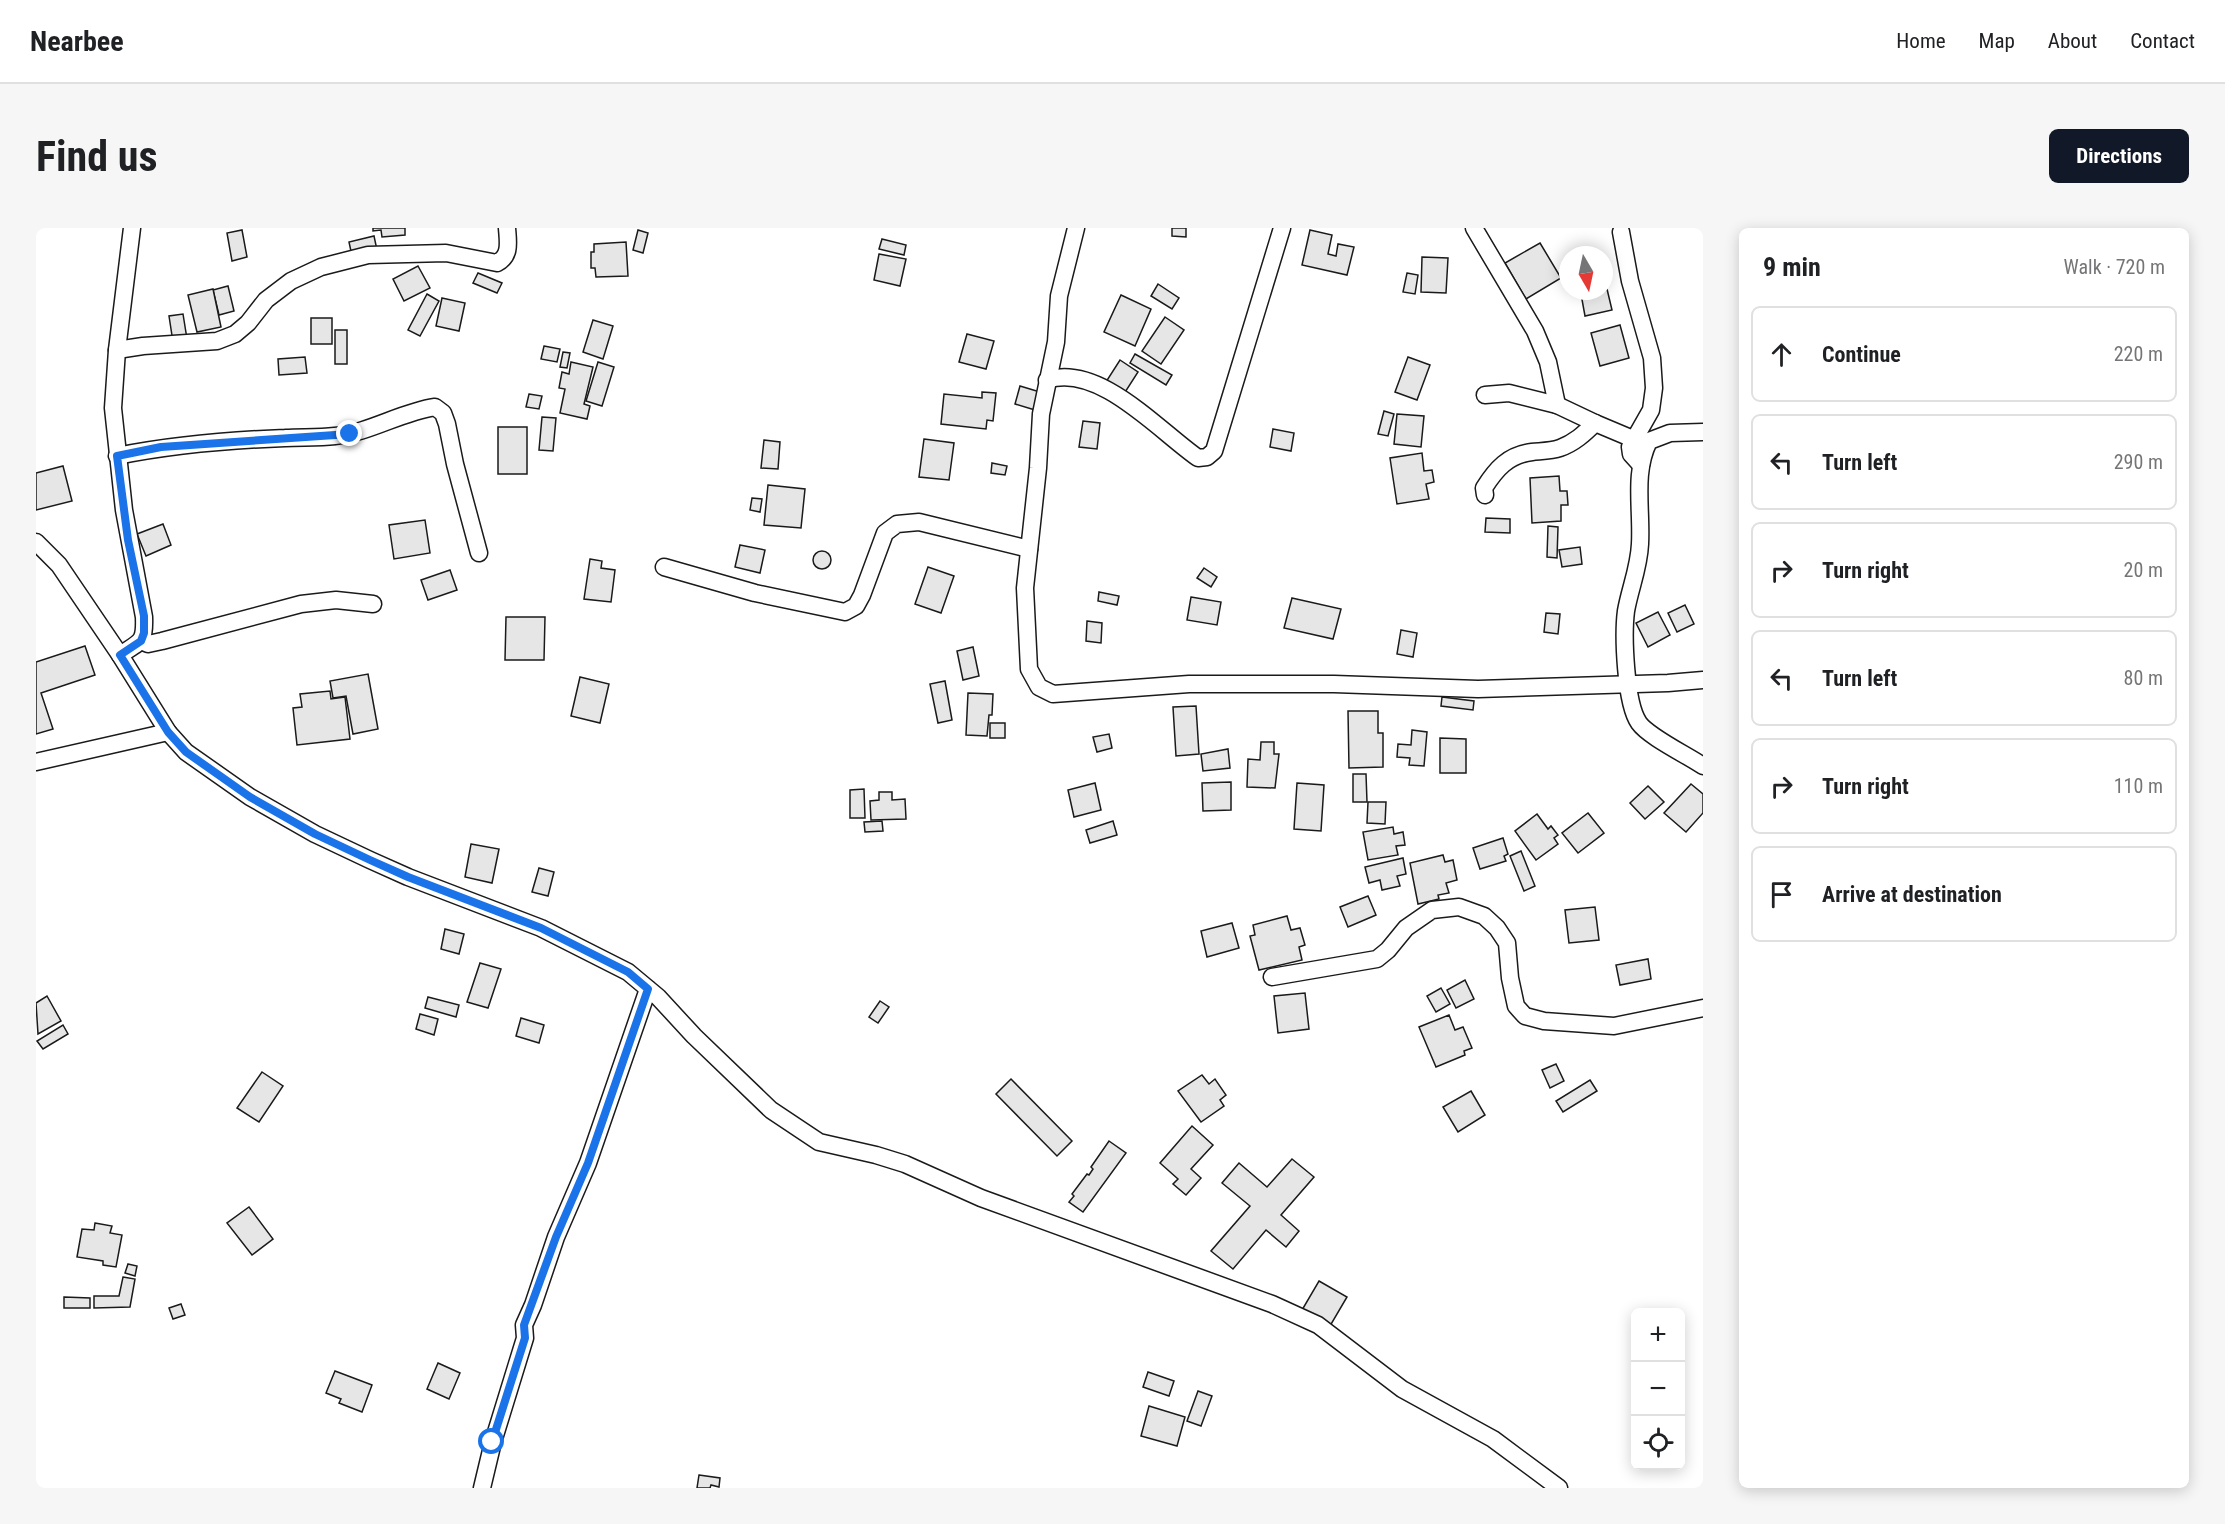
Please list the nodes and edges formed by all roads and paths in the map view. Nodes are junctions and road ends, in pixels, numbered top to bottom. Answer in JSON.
{"nodes":[{"id":1,"x":132,"y":228,"type":"edge"},
{"id":2,"x":507,"y":228,"type":"edge"},
{"id":3,"x":1076,"y":228,"type":"edge"},
{"id":4,"x":1282,"y":228,"type":"edge"},
{"id":5,"x":1474,"y":228,"type":"edge"},
{"id":6,"x":1621,"y":232,"type":"dead end"},
{"id":7,"x":117,"y":350,"type":"junction"},
{"id":8,"x":1047,"y":380,"type":"junction"},
{"id":9,"x":1485,"y":395,"type":"dead end"},
{"id":10,"x":1557,"y":405,"type":"junction"},
{"id":11,"x":1595,"y":423,"type":"junction"},
{"id":12,"x":1703,"y":432,"type":"edge"},
{"id":13,"x":1633,"y":439,"type":"junction"},
{"id":14,"x":117,"y":456,"type":"junction"},
{"id":15,"x":1641,"y":465,"type":"junction"},
{"id":16,"x":1485,"y":495,"type":"dead end"},
{"id":17,"x":36,"y":542,"type":"edge"},
{"id":18,"x":1029,"y":549,"type":"junction"},
{"id":19,"x":479,"y":553,"type":"dead end"},
{"id":20,"x":664,"y":567,"type":"dead end"},
{"id":21,"x":373,"y":604,"type":"dead end"},
{"id":22,"x":141,"y":641,"type":"junction"},
{"id":23,"x":120,"y":655,"type":"junction"},
{"id":24,"x":1703,"y":680,"type":"edge"},
{"id":25,"x":1628,"y":684,"type":"junction"},
{"id":26,"x":168,"y":732,"type":"junction"},
{"id":27,"x":36,"y":762,"type":"edge"},
{"id":28,"x":1703,"y":766,"type":"edge"},
{"id":29,"x":1272,"y":976,"type":"dead end"},
{"id":30,"x":648,"y":989,"type":"junction"},
{"id":31,"x":1703,"y":1008,"type":"edge"},
{"id":32,"x":482,"y":1488,"type":"edge"},
{"id":33,"x":1559,"y":1488,"type":"edge"}],
"edges":[{"from":1,"to":7,"type":"street"},
{"from":2,"to":7,"type":"street"},
{"from":3,"to":8,"type":"street"},
{"from":4,"to":8,"type":"street"},
{"from":5,"to":10,"type":"street"},
{"from":6,"to":13,"type":"street"},
{"from":7,"to":14,"type":"street"},
{"from":8,"to":18,"type":"street"},
{"from":9,"to":10,"type":"street"},
{"from":10,"to":11,"type":"street"},
{"from":11,"to":13,"type":"street"},
{"from":11,"to":16,"type":"street"},
{"from":12,"to":15,"type":"street"},
{"from":13,"to":15,"type":"street"},
{"from":14,"to":19,"type":"street"},
{"from":14,"to":22,"type":"street"},
{"from":15,"to":25,"type":"street"},
{"from":17,"to":23,"type":"street"},
{"from":18,"to":20,"type":"street"},
{"from":18,"to":25,"type":"street"},
{"from":21,"to":22,"type":"street"},
{"from":22,"to":23,"type":"street"},
{"from":23,"to":26,"type":"street"},
{"from":24,"to":25,"type":"street"},
{"from":25,"to":28,"type":"street"},
{"from":26,"to":27,"type":"street"},
{"from":26,"to":30,"type":"street"},
{"from":29,"to":31,"type":"street"},
{"from":30,"to":32,"type":"street"},
{"from":30,"to":33,"type":"street"}]}
